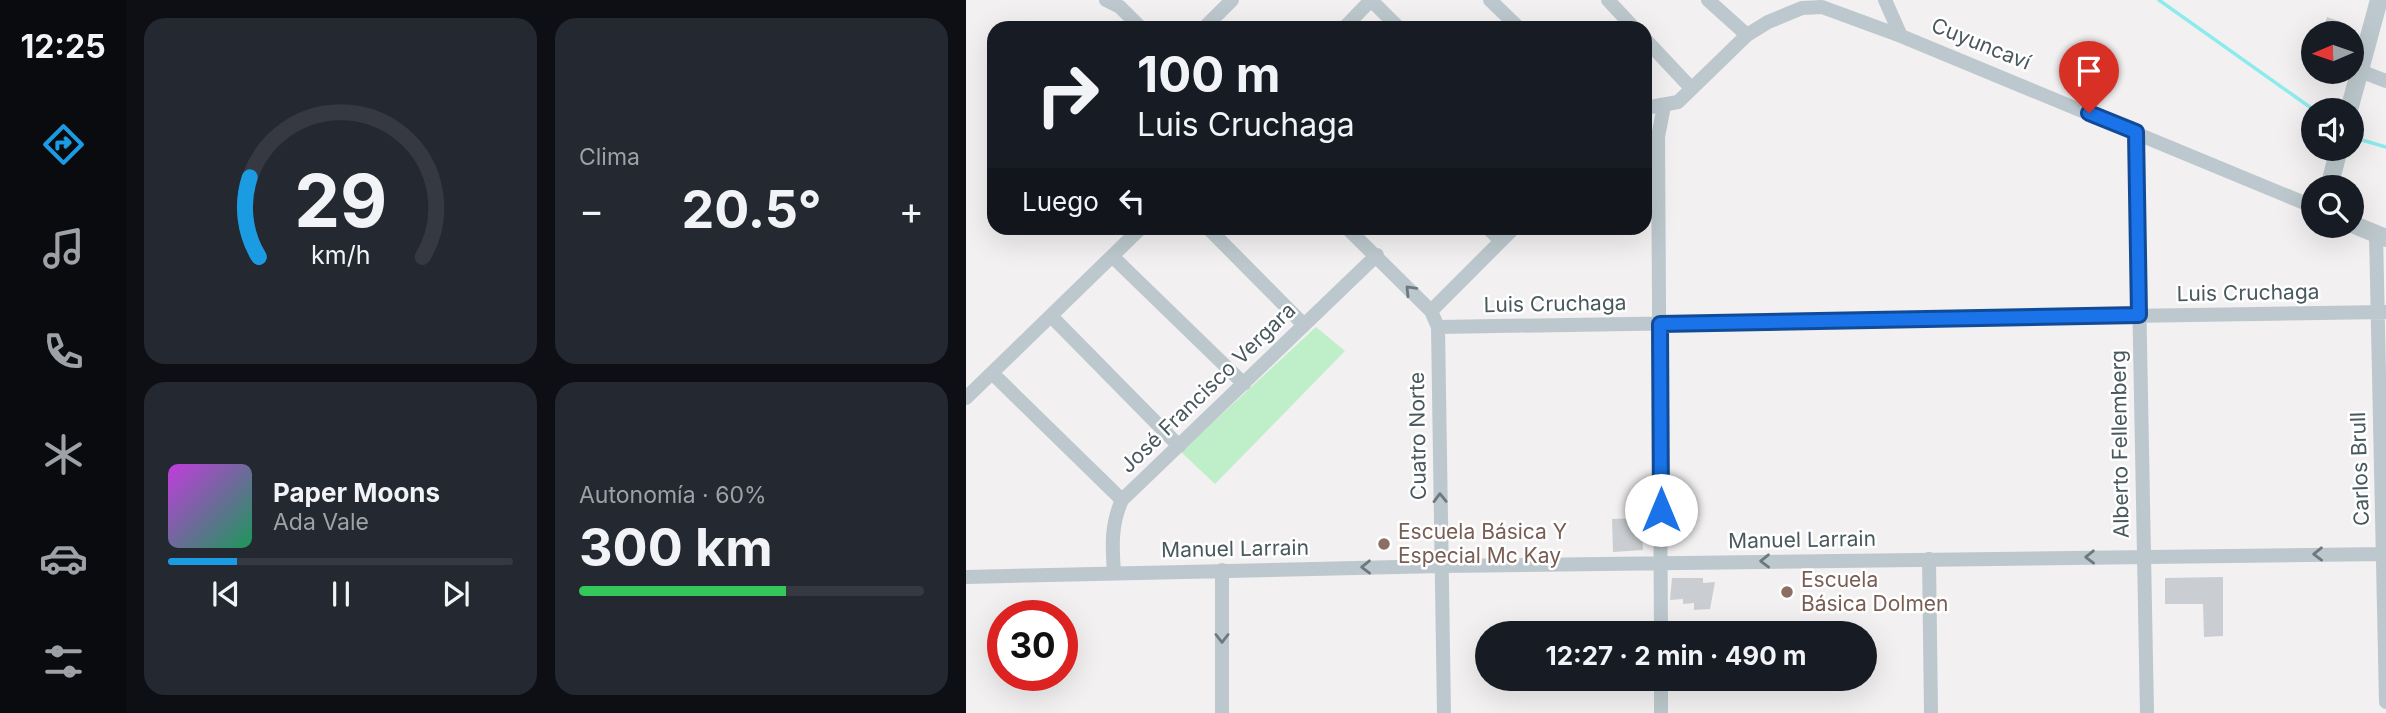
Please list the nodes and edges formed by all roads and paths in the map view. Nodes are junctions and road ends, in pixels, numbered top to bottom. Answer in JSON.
{"nodes":[{"id":1,"x":1106,"y":0,"type":"edge"},
{"id":2,"x":1233,"y":0,"type":"edge"},
{"id":3,"x":1371,"y":0,"type":"edge"},
{"id":4,"x":1490,"y":0,"type":"edge"},
{"id":5,"x":1608,"y":0,"type":"edge"},
{"id":6,"x":1708,"y":0,"type":"edge"},
{"id":7,"x":1885,"y":0,"type":"edge"},
{"id":8,"x":2379,"y":0,"type":"edge"},
{"id":9,"x":1122,"y":2,"type":"edge"},
{"id":10,"x":1135,"y":21,"type":"edge"},
{"id":11,"x":1211,"y":21,"type":"edge"},
{"id":12,"x":1351,"y":21,"type":"edge"},
{"id":13,"x":1392,"y":21,"type":"edge"},
{"id":14,"x":1512,"y":21,"type":"edge"},
{"id":15,"x":1628,"y":21,"type":"edge"},
{"id":16,"x":1747,"y":35,"type":"junction"},
{"id":17,"x":1901,"y":36,"type":"junction"},
{"id":18,"x":1652,"y":46,"type":"edge"},
{"id":19,"x":2364,"y":56,"type":"edge"},
{"id":20,"x":2364,"y":73,"type":"edge"},
{"id":21,"x":2386,"y":81,"type":"edge"},
{"id":22,"x":1691,"y":88,"type":"junction"},
{"id":23,"x":1664,"y":106,"type":"junction"},
{"id":24,"x":1652,"y":107,"type":"edge"},
{"id":25,"x":2136,"y":132,"type":"junction"},
{"id":26,"x":2301,"y":202,"type":"edge"},
{"id":27,"x":2364,"y":229,"type":"edge"},
{"id":28,"x":1134,"y":235,"type":"edge"},
{"id":29,"x":1215,"y":235,"type":"edge"},
{"id":30,"x":1355,"y":235,"type":"edge"},
{"id":31,"x":1495,"y":235,"type":"edge"},
{"id":32,"x":1507,"y":235,"type":"edge"},
{"id":33,"x":2381,"y":236,"type":"edge"},
{"id":34,"x":1501,"y":241,"type":"junction"},
{"id":35,"x":1112,"y":256,"type":"junction"},
{"id":36,"x":1377,"y":256,"type":"junction"},
{"id":37,"x":1430,"y":310,"type":"junction"},
{"id":38,"x":2381,"y":312,"type":"edge"},
{"id":39,"x":2139,"y":315,"type":"junction"},
{"id":40,"x":1051,"y":317,"type":"junction"},
{"id":41,"x":1660,"y":324,"type":"junction"},
{"id":42,"x":1304,"y":325,"type":"junction"},
{"id":43,"x":1438,"y":327,"type":"junction"},
{"id":44,"x":992,"y":373,"type":"junction"},
{"id":45,"x":1244,"y":384,"type":"junction"},
{"id":46,"x":966,"y":398,"type":"edge"},
{"id":47,"x":1179,"y":446,"type":"junction"},
{"id":48,"x":1122,"y":500,"type":"junction"},
{"id":49,"x":2385,"y":554,"type":"edge"},
{"id":50,"x":2144,"y":557,"type":"junction"},
{"id":51,"x":1929,"y":559,"type":"junction"},
{"id":52,"x":1661,"y":563,"type":"junction"},
{"id":53,"x":1441,"y":566,"type":"junction"},
{"id":54,"x":1222,"y":570,"type":"junction"},
{"id":55,"x":1114,"y":572,"type":"junction"},
{"id":56,"x":966,"y":577,"type":"edge"},
{"id":57,"x":1661,"y":621,"type":"edge"},
{"id":58,"x":1661,"y":691,"type":"edge"},
{"id":59,"x":2386,"y":702,"type":"edge"},
{"id":60,"x":1222,"y":713,"type":"edge"},
{"id":61,"x":1444,"y":713,"type":"edge"},
{"id":62,"x":1661,"y":713,"type":"edge"},
{"id":63,"x":1931,"y":713,"type":"edge"},
{"id":64,"x":2147,"y":713,"type":"edge"}],
"edges":[{"from":1,"to":9,"type":"street"},
{"from":2,"to":11,"type":"street"},
{"from":3,"to":12,"type":"street"},
{"from":3,"to":13,"type":"street"},
{"from":4,"to":14,"type":"street"},
{"from":5,"to":15,"type":"street"},
{"from":6,"to":16,"type":"street"},
{"from":7,"to":17,"type":"street"},
{"from":8,"to":19,"type":"street"},
{"from":9,"to":10,"type":"street"},
{"from":16,"to":17,"type":"street","name":"Cuyuncaví"},
{"from":16,"to":22,"type":"street","name":"Cuyuncaví"},
{"from":17,"to":25,"type":"street","name":"Cuyuncaví"},
{"from":18,"to":22,"type":"street"},
{"from":20,"to":21,"type":"street"},
{"from":22,"to":23,"type":"street","name":"Cuyuncaví"},
{"from":23,"to":24,"type":"street"},
{"from":23,"to":41,"type":"street"},
{"from":25,"to":26,"type":"street","name":"Cuyuncaví"},
{"from":25,"to":39,"type":"street","name":"Alberto Fellemberg"},
{"from":27,"to":33,"type":"street"},
{"from":28,"to":35,"type":"street"},
{"from":29,"to":42,"type":"street"},
{"from":30,"to":36,"type":"street"},
{"from":31,"to":34,"type":"street"},
{"from":32,"to":34,"type":"street"},
{"from":33,"to":38,"type":"street","name":"Carlos Brull"},
{"from":34,"to":37,"type":"street"},
{"from":35,"to":40,"type":"street"},
{"from":35,"to":45,"type":"street"},
{"from":37,"to":36,"type":"street","one_way":true},
{"from":36,"to":42,"type":"street","name":"José Francisco Vergara"},
{"from":37,"to":43,"type":"street"},
{"from":38,"to":39,"type":"street","name":"Luis Cruchaga"},
{"from":38,"to":49,"type":"street","name":"Carlos Brull"},
{"from":39,"to":41,"type":"street","name":"Luis Cruchaga"},
{"from":39,"to":50,"type":"street","name":"Alberto Fellemberg"},
{"from":40,"to":44,"type":"street"},
{"from":40,"to":47,"type":"street"},
{"from":41,"to":43,"type":"street","name":"Luis Cruchaga"},
{"from":41,"to":52,"type":"street"},
{"from":42,"to":45,"type":"street","name":"José Francisco Vergara"},
{"from":53,"to":43,"type":"street","name":"Cuatro Norte","one_way":true},
{"from":44,"to":46,"type":"street"},
{"from":44,"to":48,"type":"street"},
{"from":45,"to":47,"type":"street","name":"José Francisco Vergara"},
{"from":47,"to":48,"type":"street","name":"José Francisco Vergara"},
{"from":48,"to":55,"type":"street","name":"José Francisco Vergara"},
{"from":49,"to":50,"type":"street","name":"Manuel Larrain","one_way":true},
{"from":49,"to":59,"type":"street","name":"Carlos Brull"},
{"from":50,"to":51,"type":"street","name":"Manuel Larrain","one_way":true},
{"from":50,"to":64,"type":"street","name":"Alberto Fellemberg"},
{"from":51,"to":52,"type":"street","name":"Manuel Larrain","one_way":true},
{"from":51,"to":63,"type":"street"},
{"from":52,"to":53,"type":"street","name":"Manuel Larrain"},
{"from":52,"to":57,"type":"street"},
{"from":53,"to":54,"type":"street","name":"Manuel Larrain","one_way":true},
{"from":53,"to":61,"type":"street","name":"Cuatro Norte"},
{"from":54,"to":55,"type":"street","name":"Manuel Larrain"},
{"from":54,"to":60,"type":"street","one_way":true},
{"from":55,"to":56,"type":"street","name":"Manuel Larrain"},
{"from":58,"to":62,"type":"street"}]}
